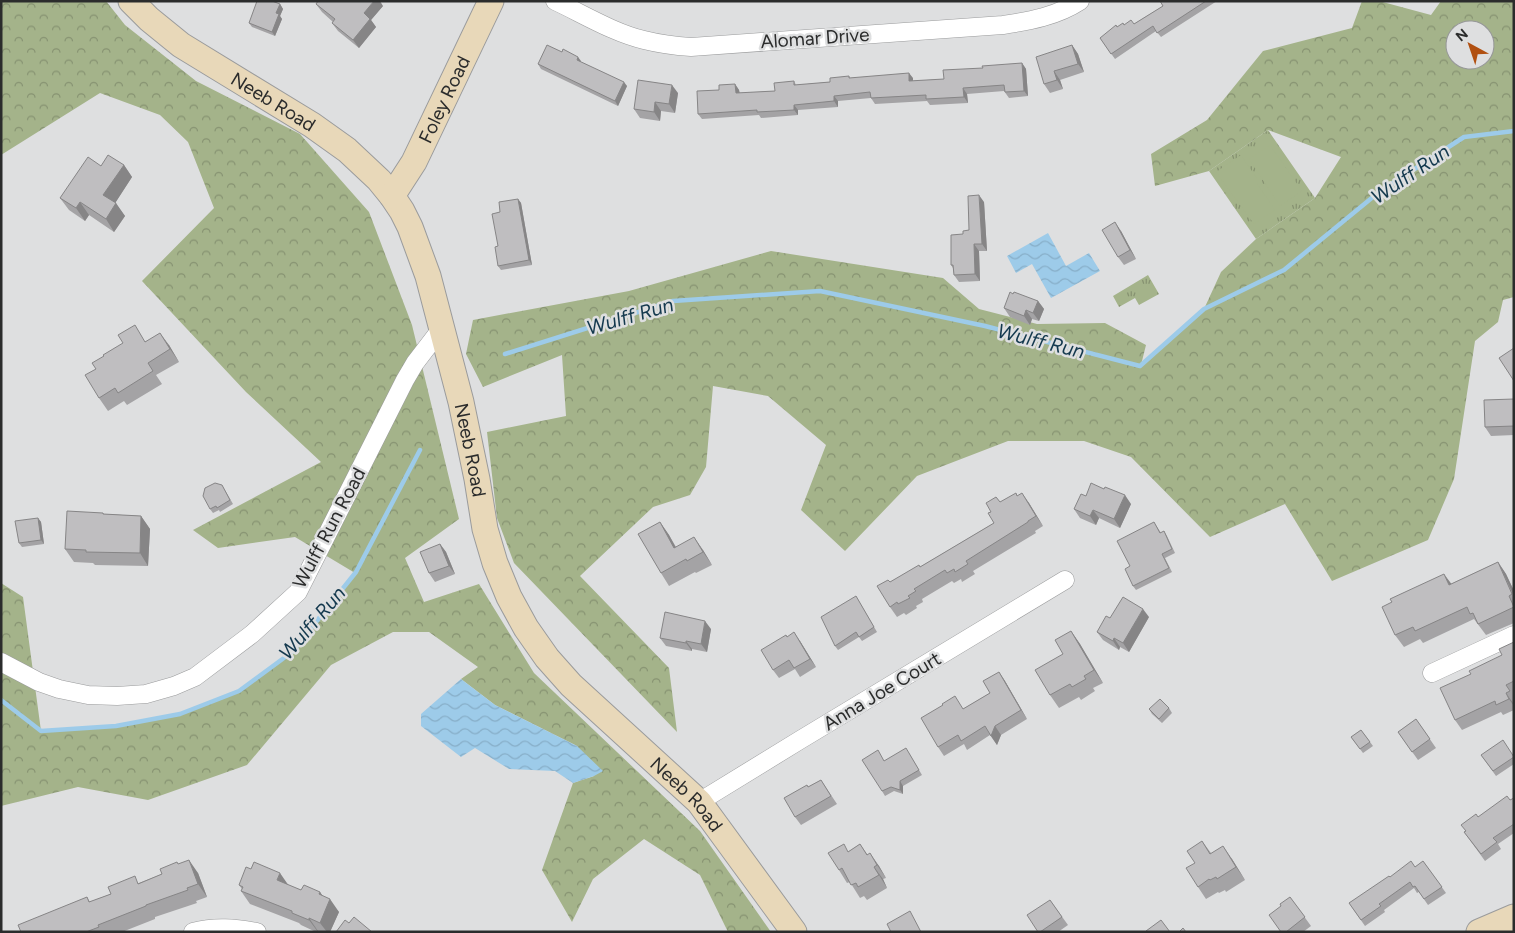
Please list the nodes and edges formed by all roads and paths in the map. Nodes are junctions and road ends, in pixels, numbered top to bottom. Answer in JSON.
{"nodes":[{"id":1,"x":131,"y":1,"type":"edge"},
{"id":2,"x":491,"y":1,"type":"edge"},
{"id":3,"x":555,"y":1,"type":"edge"},
{"id":4,"x":1080,"y":1,"type":"edge"},
{"id":5,"x":392,"y":196,"type":"junction"},
{"id":6,"x":441,"y":329,"type":"junction"},
{"id":7,"x":1066,"y":580,"type":"dead end"},
{"id":8,"x":1514,"y":635,"type":"edge"},
{"id":9,"x":1,"y":662,"type":"edge"},
{"id":10,"x":1432,"y":672,"type":"dead end"},
{"id":11,"x":699,"y":802,"type":"junction"},
{"id":12,"x":1514,"y":917,"type":"edge"},
{"id":13,"x":193,"y":932,"type":"edge"},
{"id":14,"x":257,"y":932,"type":"edge"},
{"id":15,"x":794,"y":932,"type":"edge"},
{"id":16,"x":1479,"y":932,"type":"edge"}],
"edges":[{"from":1,"to":5,"type":"street","name":"Neeb Road"},
{"from":2,"to":5,"type":"street","name":"Foley Road"},
{"from":3,"to":4,"type":"street","name":"Alomar Drive"},
{"from":5,"to":6,"type":"street","name":"Neeb Road"},
{"from":6,"to":9,"type":"street","name":"Wulff Run Road"},
{"from":6,"to":11,"type":"street","name":"Neeb Road"},
{"from":7,"to":11,"type":"street","name":"Anna Joe Court"},
{"from":8,"to":10,"type":"street"},
{"from":11,"to":15,"type":"street","name":"Neeb Road"},
{"from":12,"to":16,"type":"street"},
{"from":13,"to":14,"type":"street"}]}
